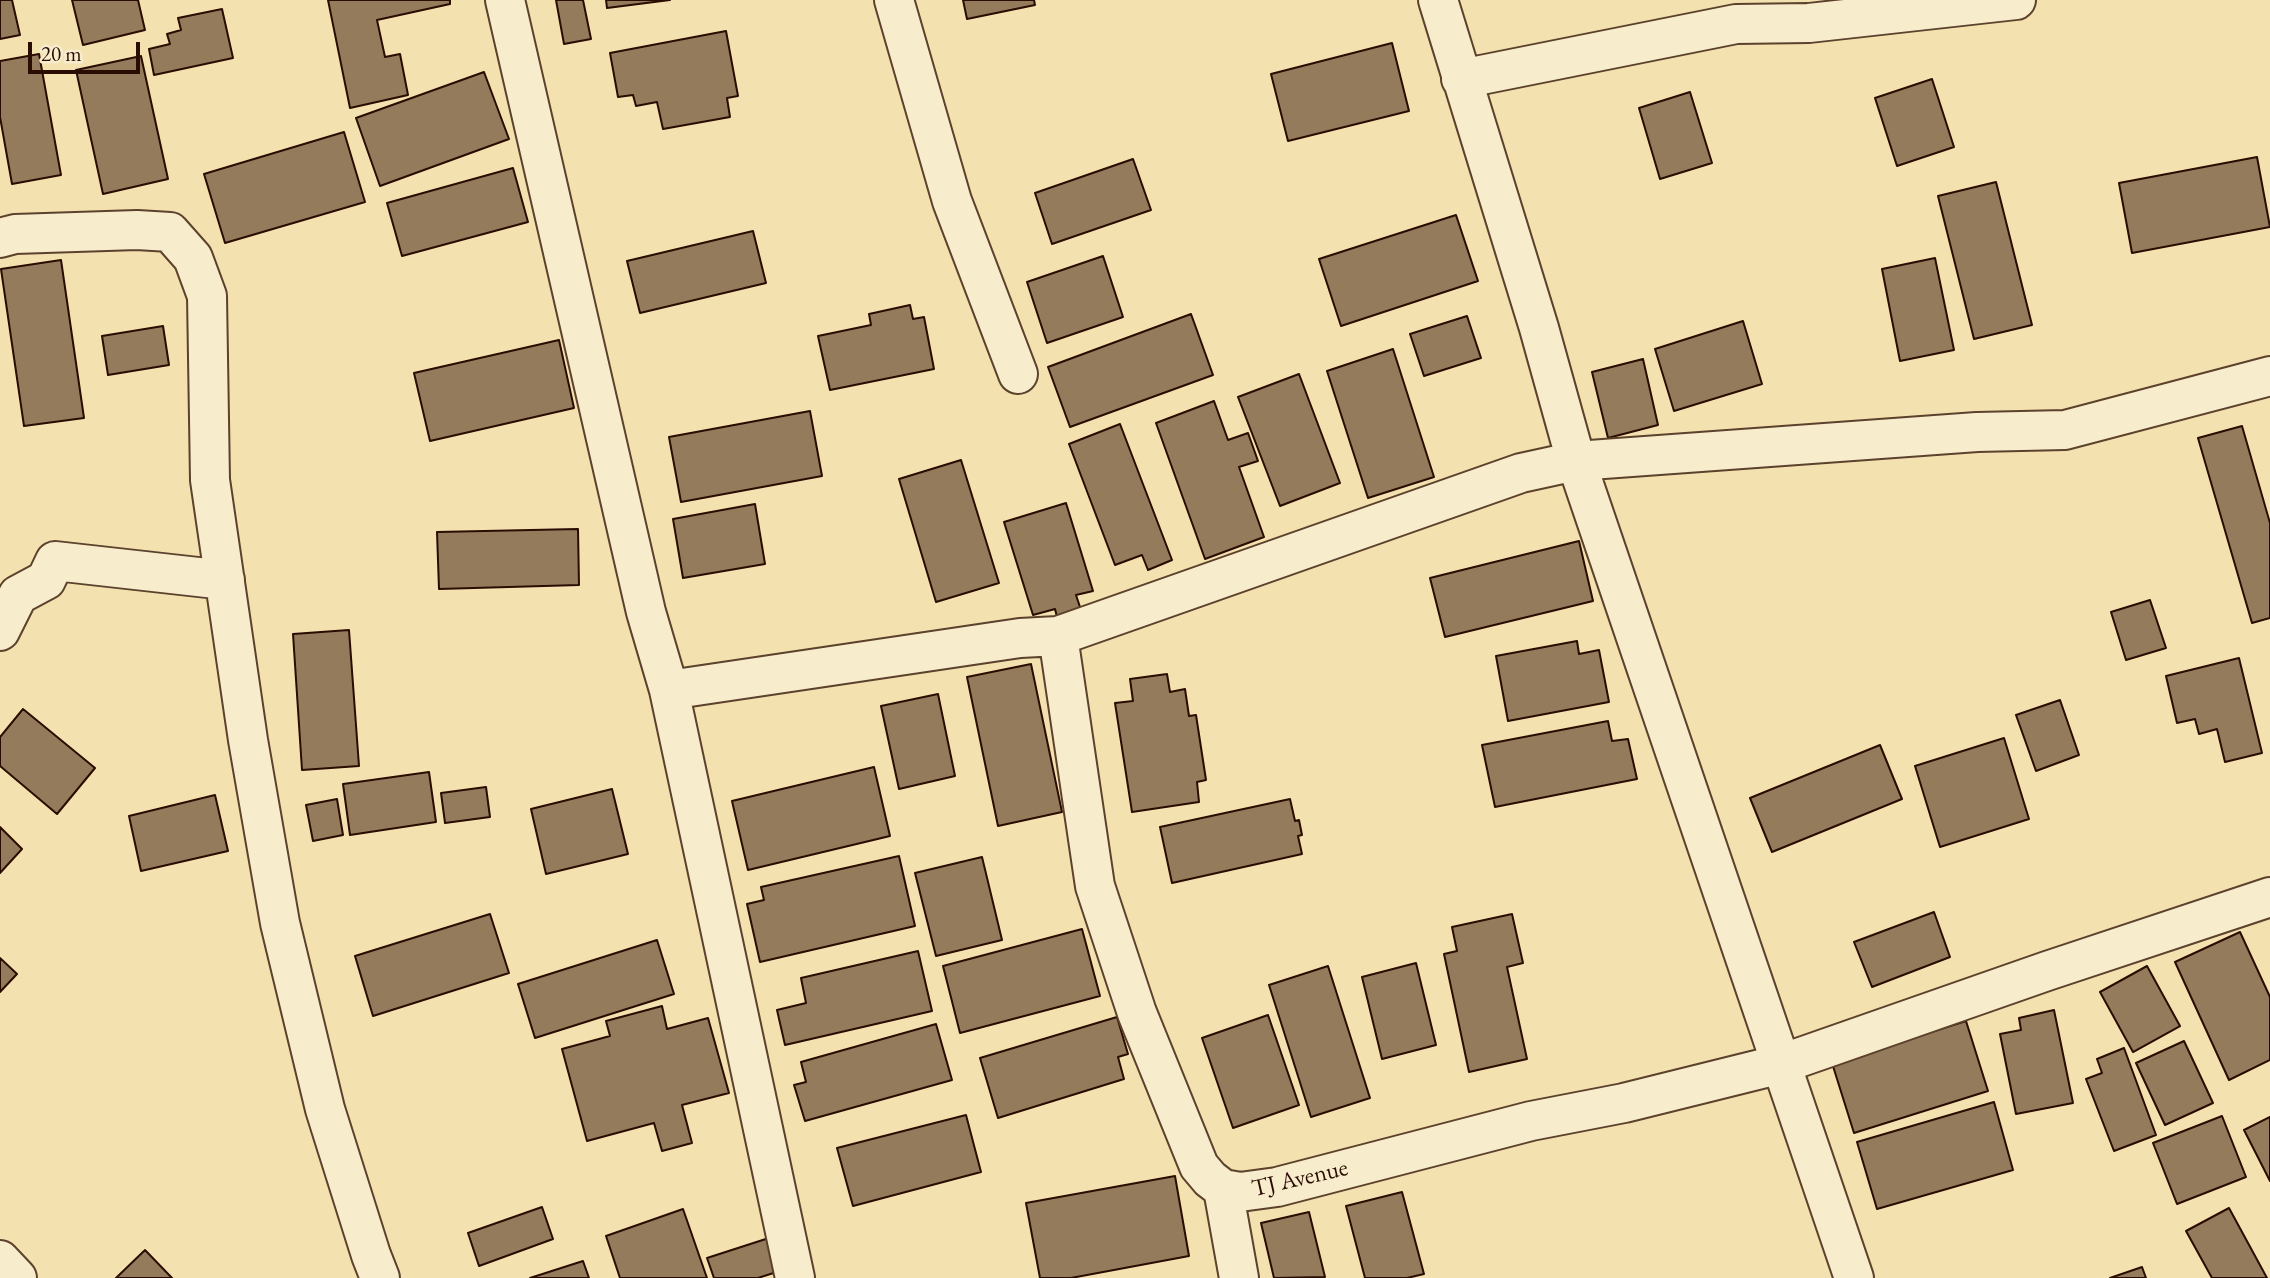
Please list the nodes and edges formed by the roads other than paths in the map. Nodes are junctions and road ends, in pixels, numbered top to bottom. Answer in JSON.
{"nodes":[{"id":1,"x":505,"y":0,"type":"edge"},
{"id":2,"x":894,"y":0,"type":"edge"},
{"id":3,"x":1438,"y":0,"type":"edge"},
{"id":4,"x":2016,"y":0,"type":"edge"},
{"id":5,"x":1461,"y":79,"type":"junction"},
{"id":6,"x":0,"y":238,"type":"edge"},
{"id":7,"x":1018,"y":374,"type":"dead end"},
{"id":8,"x":2270,"y":376,"type":"edge"},
{"id":9,"x":1576,"y":461,"type":"junction"},
{"id":10,"x":225,"y":580,"type":"junction"},
{"id":11,"x":0,"y":631,"type":"edge"},
{"id":12,"x":1058,"y":636,"type":"junction"},
{"id":13,"x":669,"y":690,"type":"junction"},
{"id":14,"x":2270,"y":897,"type":"edge"},
{"id":15,"x":1781,"y":1063,"type":"junction"},
{"id":16,"x":1223,"y":1189,"type":"junction"},
{"id":17,"x":0,"y":1260,"type":"edge"},
{"id":18,"x":18,"y":1278,"type":"edge"},
{"id":19,"x":380,"y":1278,"type":"edge"},
{"id":20,"x":795,"y":1278,"type":"edge"},
{"id":21,"x":1239,"y":1278,"type":"edge"},
{"id":22,"x":1854,"y":1278,"type":"edge"}],
"edges":[{"from":1,"to":13,"type":"street"},
{"from":2,"to":7,"type":"street"},
{"from":3,"to":5,"type":"street"},
{"from":4,"to":5,"type":"street"},
{"from":5,"to":9,"type":"street"},
{"from":6,"to":10,"type":"street"},
{"from":8,"to":9,"type":"street"},
{"from":9,"to":12,"type":"street"},
{"from":9,"to":15,"type":"street"},
{"from":10,"to":11,"type":"street"},
{"from":10,"to":19,"type":"street"},
{"from":12,"to":13,"type":"street"},
{"from":12,"to":16,"type":"street","name":"TJ Avenue"},
{"from":13,"to":20,"type":"street"},
{"from":14,"to":15,"type":"street","name":"TJ Avenue"},
{"from":15,"to":16,"type":"street","name":"TJ Avenue"},
{"from":15,"to":22,"type":"street"},
{"from":16,"to":21,"type":"street"},
{"from":17,"to":18,"type":"street"}]}
